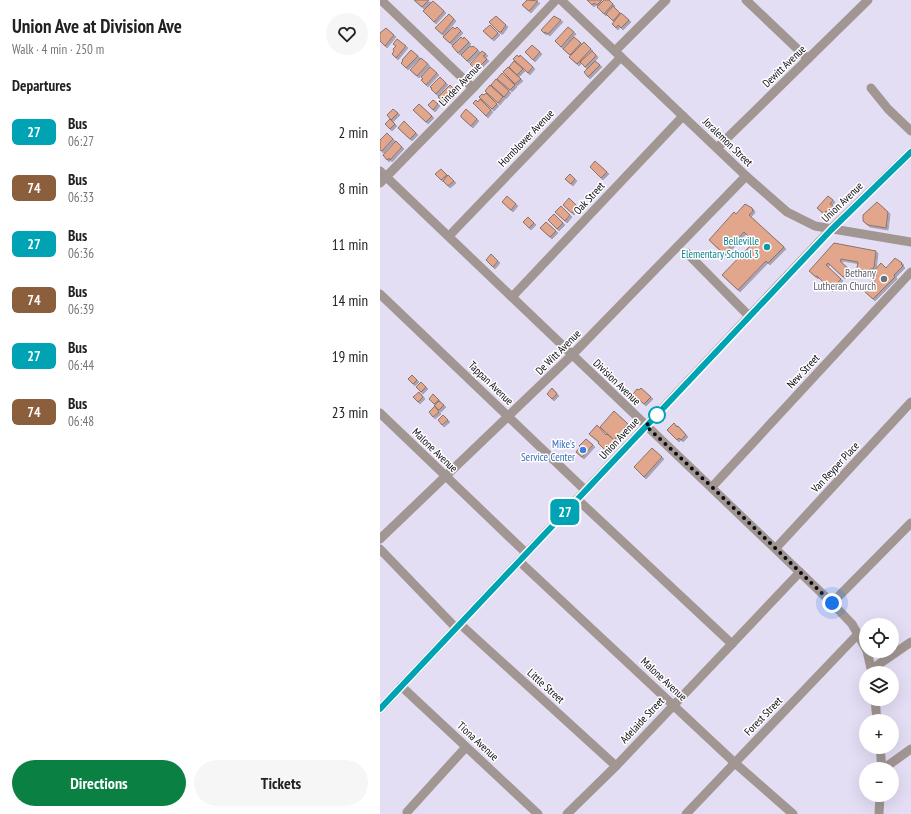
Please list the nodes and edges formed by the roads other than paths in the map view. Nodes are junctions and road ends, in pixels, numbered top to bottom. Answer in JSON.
{"nodes":[{"id":1,"x":381,"y":0,"type":"edge"},
{"id":2,"x":556,"y":0,"type":"edge"},
{"id":3,"x":561,"y":0,"type":"edge"},
{"id":4,"x":666,"y":0,"type":"edge"},
{"id":5,"x":746,"y":0,"type":"edge"},
{"id":6,"x":868,"y":0,"type":"edge"},
{"id":7,"x":618,"y":54,"type":"junction"},
{"id":8,"x":808,"y":59,"type":"junction"},
{"id":9,"x":473,"y":88,"type":"junction"},
{"id":10,"x":871,"y":88,"type":"dead end"},
{"id":11,"x":683,"y":116,"type":"junction"},
{"id":12,"x":911,"y":132,"type":"edge"},
{"id":13,"x":717,"y":148,"type":"junction"},
{"id":14,"x":911,"y":152,"type":"edge"},
{"id":15,"x":746,"y":176,"type":"junction"},
{"id":16,"x":382,"y":177,"type":"edge"},
{"id":17,"x":831,"y":230,"type":"junction"},
{"id":18,"x":449,"y":236,"type":"junction"},
{"id":19,"x":911,"y":242,"type":"edge"},
{"id":20,"x":687,"y":253,"type":"dead end"},
{"id":21,"x":911,"y":272,"type":"edge"},
{"id":22,"x":380,"y":294,"type":"edge"},
{"id":23,"x":512,"y":297,"type":"junction"},
{"id":24,"x":749,"y":316,"type":"junction"},
{"id":25,"x":572,"y":355,"type":"junction"},
{"id":26,"x":911,"y":402,"type":"edge"},
{"id":27,"x":380,"y":413,"type":"edge"},
{"id":28,"x":509,"y":416,"type":"junction"},
{"id":29,"x":646,"y":426,"type":"junction"},
{"id":30,"x":446,"y":477,"type":"junction"},
{"id":31,"x":712,"y":487,"type":"junction"},
{"id":32,"x":585,"y":490,"type":"junction"},
{"id":33,"x":577,"y":499,"type":"junction"},
{"id":34,"x":911,"y":523,"type":"edge"},
{"id":35,"x":380,"y":539,"type":"edge"},
{"id":36,"x":776,"y":548,"type":"junction"},
{"id":37,"x":380,"y":549,"type":"edge"},
{"id":38,"x":526,"y":553,"type":"junction"},
{"id":39,"x":519,"y":561,"type":"junction"},
{"id":40,"x":800,"y":572,"type":"junction"},
{"id":41,"x":832,"y":603,"type":"junction"},
{"id":42,"x":458,"y":626,"type":"junction"},
{"id":43,"x":858,"y":634,"type":"joint"},
{"id":44,"x":911,"y":642,"type":"edge"},
{"id":45,"x":732,"y":644,"type":"junction"},
{"id":46,"x":879,"y":666,"type":"edge"},
{"id":47,"x":401,"y":686,"type":"junction"},
{"id":48,"x":673,"y":704,"type":"junction"},
{"id":49,"x":380,"y":709,"type":"edge"},
{"id":50,"x":466,"y":747,"type":"junction"},
{"id":51,"x":911,"y":749,"type":"edge"},
{"id":52,"x":892,"y":762,"type":"edge"},
{"id":53,"x":735,"y":763,"type":"junction"},
{"id":54,"x":616,"y":766,"type":"junction"},
{"id":55,"x":879,"y":802,"type":"edge"},
{"id":56,"x":408,"y":812,"type":"dead end"},
{"id":57,"x":538,"y":814,"type":"edge"},
{"id":58,"x":567,"y":814,"type":"edge"},
{"id":59,"x":686,"y":814,"type":"edge"},
{"id":60,"x":793,"y":814,"type":"edge"},
{"id":61,"x":877,"y":814,"type":"edge"}],
"edges":[{"from":1,"to":9,"type":"street"},
{"from":2,"to":9,"type":"street","name":"Linden Avenue"},
{"from":3,"to":7,"type":"street","name":"Joralemon Street"},
{"from":4,"to":7,"type":"street","name":"Hornblower Avenue"},
{"from":5,"to":8,"type":"street"},
{"from":6,"to":8,"type":"street","name":"Dewitt Avenue"},
{"from":7,"to":11,"type":"street","name":"Joralemon Street"},
{"from":7,"to":18,"type":"street","name":"Hornblower Avenue"},
{"from":8,"to":13,"type":"street","name":"Dewitt Avenue"},
{"from":9,"to":16,"type":"street","name":"Linden Avenue"},
{"from":10,"to":12,"type":"street"},
{"from":11,"to":13,"type":"street","name":"Joralemon Street"},
{"from":11,"to":23,"type":"street","name":"Oak Street"},
{"from":13,"to":15,"type":"street","name":"Joralemon Street"},
{"from":14,"to":17,"type":"street","name":"Union Avenue"},
{"from":15,"to":17,"type":"street","name":"Joralemon Street"},
{"from":15,"to":25,"type":"street","name":"De Witt Avenue"},
{"from":16,"to":18,"type":"street","name":"Division Avenue"},
{"from":17,"to":19,"type":"street","name":"Joralemon Street"},
{"from":17,"to":24,"type":"street","name":"Union Avenue"},
{"from":18,"to":23,"type":"street","name":"Division Avenue"},
{"from":20,"to":24,"type":"street"},
{"from":21,"to":31,"type":"street","name":"New Street"},
{"from":22,"to":28,"type":"street","name":"Tappan Avenue"},
{"from":23,"to":25,"type":"street","name":"Division Avenue"},
{"from":24,"to":29,"type":"street","name":"Union Avenue"},
{"from":25,"to":28,"type":"street","name":"De Witt Avenue"},
{"from":25,"to":29,"type":"street","name":"Division Avenue"},
{"from":26,"to":36,"type":"street","name":"Van Reyper Place"},
{"from":27,"to":30,"type":"street","name":"Malone Avenue"},
{"from":28,"to":30,"type":"street","name":"De Witt Avenue"},
{"from":28,"to":32,"type":"street","name":"Tappan Avenue"},
{"from":29,"to":31,"type":"street","name":"Division Avenue"},
{"from":29,"to":32,"type":"street","name":"Union Avenue"},
{"from":30,"to":35,"type":"street","name":"De Witt Avenue"},
{"from":30,"to":38,"type":"street","name":"Malone Avenue"},
{"from":31,"to":36,"type":"street","name":"Division Avenue"},
{"from":32,"to":33,"type":"street","name":"Union Avenue"},
{"from":33,"to":38,"type":"street","name":"Union Avenue"},
{"from":33,"to":45,"type":"street"},
{"from":34,"to":41,"type":"street"},
{"from":36,"to":40,"type":"street","name":"Division Avenue"},
{"from":37,"to":42,"type":"street","name":"Little Street"},
{"from":38,"to":39,"type":"street","name":"Union Avenue"},
{"from":39,"to":42,"type":"street","name":"Union Avenue"},
{"from":39,"to":48,"type":"street","name":"Malone Avenue"},
{"from":40,"to":41,"type":"street","name":"Division Avenue"},
{"from":40,"to":45,"type":"street","name":"Adelaide Street"},
{"from":41,"to":43,"type":"street","name":"Division Avenue"},
{"from":42,"to":47,"type":"street","name":"Union Avenue"},
{"from":42,"to":54,"type":"street","name":"Little Street"},
{"from":43,"to":53,"type":"street","name":"Forest Street"},
{"from":44,"to":46,"type":"street"},
{"from":45,"to":48,"type":"street","name":"Adelaide Street"},
{"from":47,"to":49,"type":"street","name":"Union Avenue"},
{"from":47,"to":50,"type":"street","name":"Tiona Avenue"},
{"from":48,"to":53,"type":"street","name":"Malone Avenue"},
{"from":48,"to":54,"type":"street","name":"Adelaide Street"},
{"from":50,"to":56,"type":"street"},
{"from":50,"to":57,"type":"street","name":"Tiona Avenue"},
{"from":51,"to":52,"type":"street"},
{"from":53,"to":59,"type":"street","name":"Forest Street"},
{"from":53,"to":60,"type":"street","name":"Malone Avenue"},
{"from":54,"to":58,"type":"street","name":"Adelaide Street"},
{"from":55,"to":61,"type":"street"}]}
